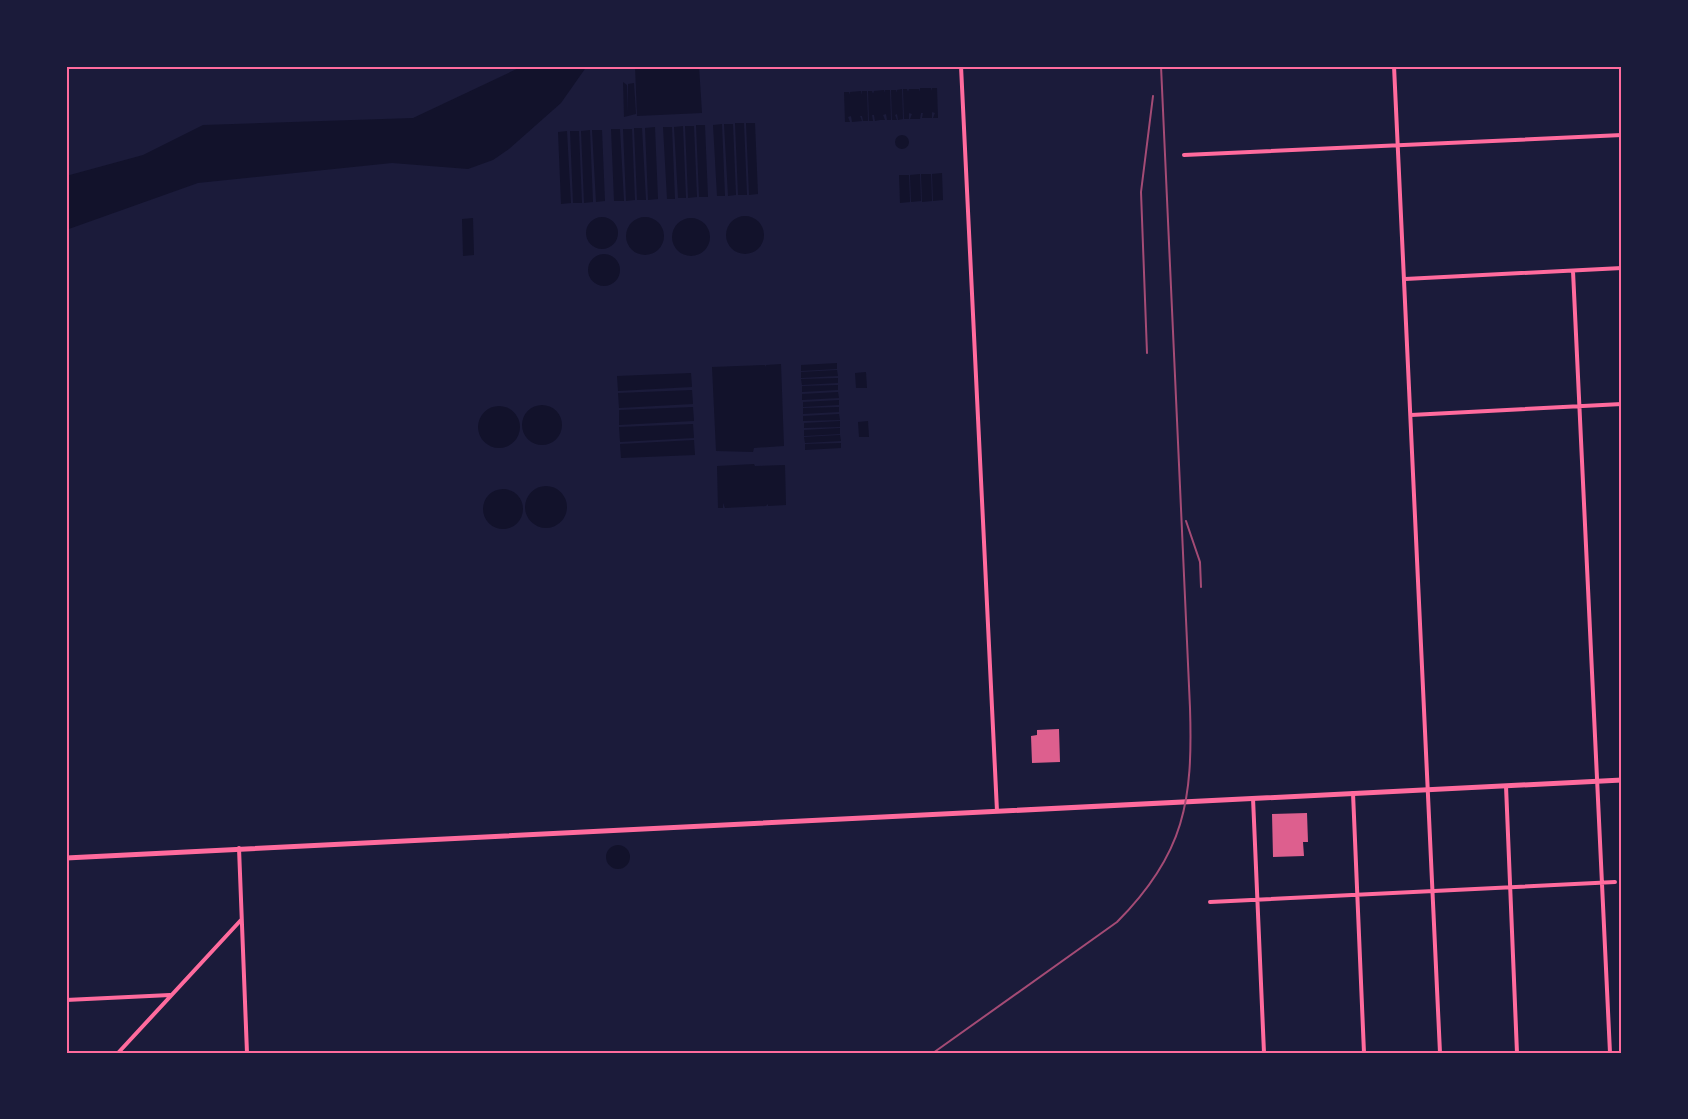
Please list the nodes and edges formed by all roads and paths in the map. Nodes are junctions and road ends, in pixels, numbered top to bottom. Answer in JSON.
{"nodes":[{"id":1,"x":961,"y":66,"type":"edge"},
{"id":2,"x":1394,"y":66,"type":"edge"},
{"id":3,"x":1622,"y":135,"type":"edge"},
{"id":4,"x":1398,"y":146,"type":"junction"},
{"id":5,"x":1184,"y":155,"type":"dead end"},
{"id":6,"x":1622,"y":268,"type":"edge"},
{"id":7,"x":1574,"y":270,"type":"junction"},
{"id":8,"x":1405,"y":279,"type":"junction"},
{"id":9,"x":1622,"y":404,"type":"edge"},
{"id":10,"x":1581,"y":406,"type":"junction"},
{"id":11,"x":1411,"y":415,"type":"junction"},
{"id":12,"x":1622,"y":780,"type":"edge"},
{"id":13,"x":1599,"y":781,"type":"junction"},
{"id":14,"x":1506,"y":786,"type":"junction"},
{"id":15,"x":1429,"y":789,"type":"junction"},
{"id":16,"x":1353,"y":793,"type":"junction"},
{"id":17,"x":1253,"y":798,"type":"junction"},
{"id":18,"x":997,"y":811,"type":"junction"},
{"id":19,"x":239,"y":848,"type":"junction"},
{"id":20,"x":66,"y":858,"type":"edge"},
{"id":21,"x":1615,"y":882,"type":"dead end"},
{"id":22,"x":1604,"y":883,"type":"junction"},
{"id":23,"x":1510,"y":887,"type":"junction"},
{"id":24,"x":1434,"y":891,"type":"junction"},
{"id":25,"x":1357,"y":895,"type":"junction"},
{"id":26,"x":1257,"y":899,"type":"junction"},
{"id":27,"x":1210,"y":902,"type":"dead end"},
{"id":28,"x":241,"y":920,"type":"junction"},
{"id":29,"x":171,"y":995,"type":"junction"},
{"id":30,"x":66,"y":1000,"type":"edge"},
{"id":31,"x":118,"y":1053,"type":"edge"},
{"id":32,"x":247,"y":1053,"type":"edge"},
{"id":33,"x":1264,"y":1053,"type":"edge"},
{"id":34,"x":1364,"y":1053,"type":"edge"},
{"id":35,"x":1440,"y":1053,"type":"edge"},
{"id":36,"x":1517,"y":1053,"type":"edge"},
{"id":37,"x":1610,"y":1053,"type":"edge"}],
"edges":[{"from":1,"to":18,"type":"street"},
{"from":2,"to":4,"type":"street"},
{"from":3,"to":4,"type":"street"},
{"from":4,"to":5,"type":"street"},
{"from":4,"to":8,"type":"street"},
{"from":6,"to":7,"type":"street"},
{"from":7,"to":8,"type":"street"},
{"from":7,"to":10,"type":"street"},
{"from":8,"to":11,"type":"street"},
{"from":9,"to":10,"type":"street"},
{"from":10,"to":11,"type":"street"},
{"from":10,"to":13,"type":"street"},
{"from":11,"to":15,"type":"street"},
{"from":12,"to":13,"type":"street"},
{"from":13,"to":14,"type":"street"},
{"from":13,"to":22,"type":"street"},
{"from":14,"to":15,"type":"street"},
{"from":14,"to":23,"type":"street"},
{"from":15,"to":16,"type":"street"},
{"from":15,"to":24,"type":"street"},
{"from":16,"to":17,"type":"street"},
{"from":16,"to":25,"type":"street"},
{"from":17,"to":18,"type":"street"},
{"from":17,"to":26,"type":"street"},
{"from":18,"to":19,"type":"street"},
{"from":19,"to":20,"type":"street"},
{"from":19,"to":28,"type":"street"},
{"from":21,"to":22,"type":"street"},
{"from":22,"to":23,"type":"street"},
{"from":22,"to":37,"type":"street"},
{"from":23,"to":24,"type":"street"},
{"from":23,"to":36,"type":"street"},
{"from":24,"to":25,"type":"street"},
{"from":24,"to":35,"type":"street"},
{"from":25,"to":26,"type":"street"},
{"from":25,"to":34,"type":"street"},
{"from":26,"to":27,"type":"street"},
{"from":26,"to":33,"type":"street"},
{"from":28,"to":29,"type":"street"},
{"from":28,"to":32,"type":"street"},
{"from":29,"to":30,"type":"street"},
{"from":29,"to":31,"type":"street"}]}
